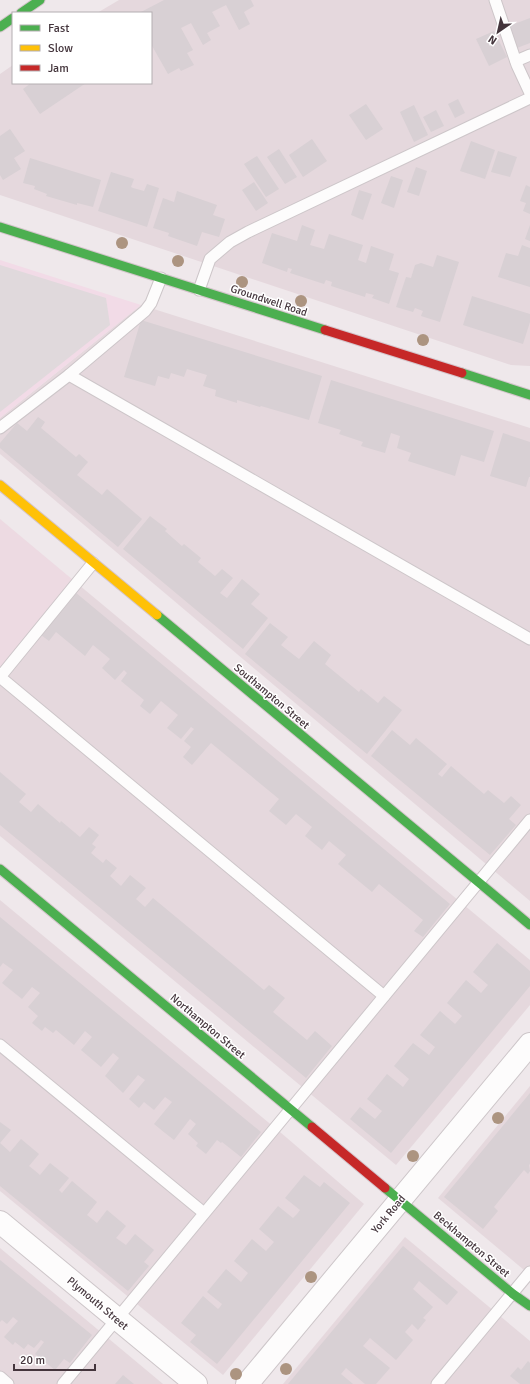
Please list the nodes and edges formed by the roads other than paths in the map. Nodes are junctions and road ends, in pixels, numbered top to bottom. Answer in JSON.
{"nodes":[{"id":1,"x":40,"y":0,"type":"edge"},
{"id":2,"x":495,"y":0,"type":"edge"},
{"id":3,"x":22,"y":12,"type":"edge"},
{"id":4,"x":12,"y":19,"type":"edge"},
{"id":5,"x":0,"y":27,"type":"edge"},
{"id":6,"x":530,"y":55,"type":"edge"},
{"id":7,"x":516,"y":61,"type":"junction"},
{"id":8,"x":530,"y":93,"type":"edge"},
{"id":9,"x":530,"y":98,"type":"edge"},
{"id":10,"x":0,"y":227,"type":"edge"},
{"id":11,"x":161,"y":278,"type":"junction"},
{"id":12,"x":199,"y":290,"type":"junction"},
{"id":13,"x":68,"y":375,"type":"junction"},
{"id":14,"x":530,"y":395,"type":"edge"},
{"id":15,"x":0,"y":428,"type":"edge"},
{"id":16,"x":0,"y":485,"type":"edge"},
{"id":17,"x":93,"y":563,"type":"junction"},
{"id":18,"x":530,"y":639,"type":"edge"},
{"id":19,"x":0,"y":677,"type":"edge"},
{"id":20,"x":530,"y":820,"type":"edge"},
{"id":21,"x":0,"y":869,"type":"edge"},
{"id":22,"x":478,"y":883,"type":"junction"},
{"id":23,"x":530,"y":925,"type":"edge"},
{"id":24,"x":384,"y":996,"type":"junction"},
{"id":25,"x":530,"y":1044,"type":"edge"},
{"id":26,"x":0,"y":1045,"type":"edge"},
{"id":27,"x":290,"y":1110,"type":"junction"},
{"id":28,"x":400,"y":1200,"type":"junction"},
{"id":29,"x":204,"y":1213,"type":"junction"},
{"id":30,"x":0,"y":1222,"type":"edge"},
{"id":31,"x":530,"y":1272,"type":"edge"},
{"id":32,"x":513,"y":1294,"type":"junction"},
{"id":33,"x":530,"y":1306,"type":"edge"},
{"id":34,"x":117,"y":1319,"type":"junction"},
{"id":35,"x":0,"y":1377,"type":"edge"},
{"id":36,"x":8,"y":1384,"type":"edge"},
{"id":37,"x":62,"y":1384,"type":"edge"},
{"id":38,"x":196,"y":1384,"type":"edge"},
{"id":39,"x":247,"y":1384,"type":"edge"},
{"id":40,"x":437,"y":1384,"type":"edge"}],
"edges":[{"from":1,"to":3,"type":"street"},
{"from":2,"to":7,"type":"lane"},
{"from":4,"to":5,"type":"street"},
{"from":6,"to":7,"type":"lane"},
{"from":7,"to":8,"type":"lane"},
{"from":9,"to":12,"type":"lane"},
{"from":10,"to":11,"type":"street","name":"Groundwell Road"},
{"from":11,"to":12,"type":"street","name":"Groundwell Road"},
{"from":11,"to":13,"type":"lane"},
{"from":12,"to":14,"type":"street","name":"Groundwell Road"},
{"from":13,"to":15,"type":"lane"},
{"from":13,"to":18,"type":"lane"},
{"from":16,"to":17,"type":"street","name":"Southampton Street"},
{"from":17,"to":19,"type":"lane"},
{"from":17,"to":22,"type":"street","name":"Southampton Street"},
{"from":19,"to":24,"type":"lane"},
{"from":20,"to":22,"type":"lane"},
{"from":21,"to":27,"type":"street","name":"Northampton Street"},
{"from":22,"to":23,"type":"street","name":"Southampton Street"},
{"from":22,"to":24,"type":"lane"},
{"from":24,"to":27,"type":"lane"},
{"from":25,"to":28,"type":"street","name":"York Road"},
{"from":26,"to":29,"type":"lane"},
{"from":27,"to":28,"type":"street","name":"Northampton Street"},
{"from":27,"to":29,"type":"lane"},
{"from":28,"to":32,"type":"street","name":"Beckhampton Street"},
{"from":28,"to":39,"type":"street","name":"York Road"},
{"from":29,"to":34,"type":"lane"},
{"from":30,"to":34,"type":"street","name":"Plymouth Street"},
{"from":31,"to":32,"type":"lane"},
{"from":32,"to":33,"type":"street","name":"Beckhampton Street"},
{"from":32,"to":40,"type":"lane"},
{"from":34,"to":37,"type":"lane"},
{"from":34,"to":38,"type":"street","name":"Plymouth Street"},
{"from":35,"to":36,"type":"lane"}]}
